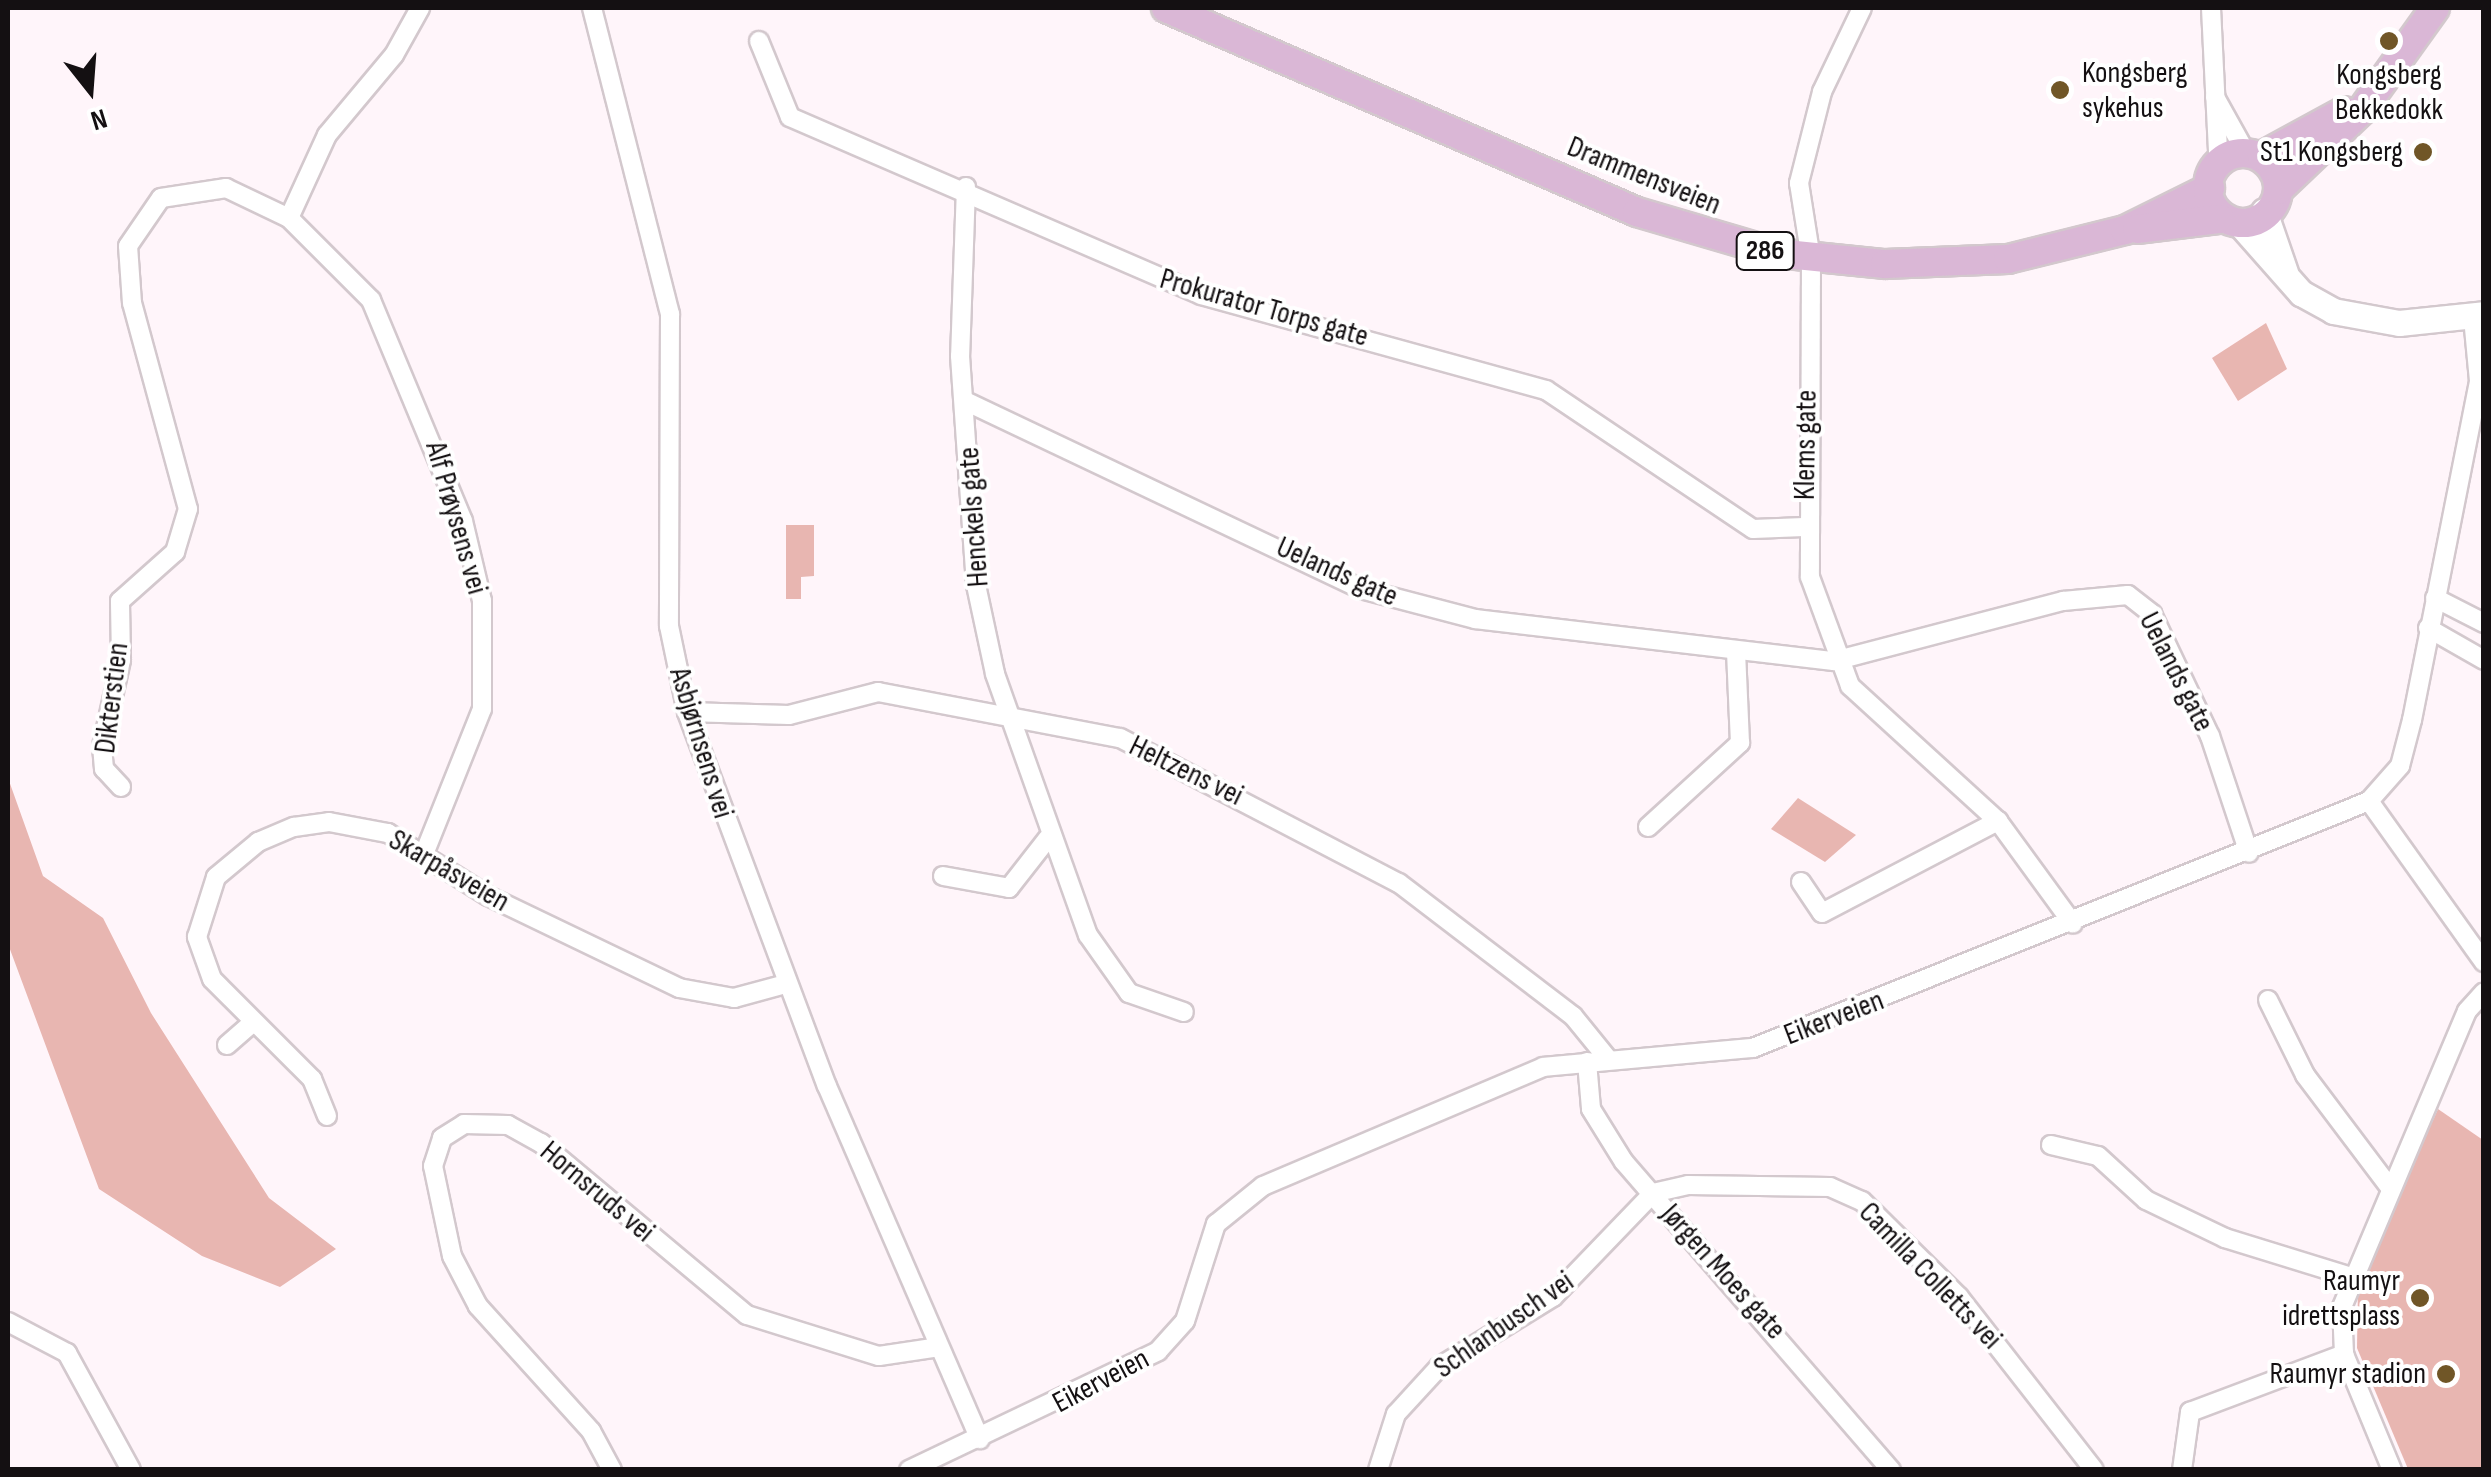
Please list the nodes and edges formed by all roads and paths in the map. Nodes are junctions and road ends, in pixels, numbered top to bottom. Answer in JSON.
{"nodes":[{"id":1,"x":420,"y":8,"type":"edge"},
{"id":2,"x":592,"y":8,"type":"edge"},
{"id":3,"x":1166,"y":8,"type":"edge"},
{"id":4,"x":1862,"y":8,"type":"edge"},
{"id":5,"x":2211,"y":8,"type":"edge"},
{"id":6,"x":2436,"y":8,"type":"edge"},
{"id":7,"x":759,"y":41,"type":"dead end"},
{"id":8,"x":2379,"y":87,"type":"junction"},
{"id":9,"x":2213,"y":92,"type":"junction"},
{"id":10,"x":2254,"y":154,"type":"junction"},
{"id":11,"x":2214,"y":178,"type":"junction"},
{"id":12,"x":966,"y":187,"type":"junction"},
{"id":13,"x":2250,"y":211,"type":"junction"},
{"id":14,"x":289,"y":218,"type":"junction"},
{"id":15,"x":2125,"y":230,"type":"junction"},
{"id":16,"x":1811,"y":259,"type":"junction"},
{"id":17,"x":2478,"y":315,"type":"edge"},
{"id":18,"x":965,"y":401,"type":"junction"},
{"id":19,"x":1804,"y":527,"type":"junction"},
{"id":20,"x":2435,"y":598,"type":"junction"},
{"id":21,"x":120,"y":601,"type":"joint"},
{"id":22,"x":2484,"y":622,"type":"edge"},
{"id":23,"x":2428,"y":628,"type":"junction"},
{"id":24,"x":1736,"y":653,"type":"junction"},
{"id":25,"x":1834,"y":660,"type":"junction"},
{"id":26,"x":2484,"y":660,"type":"edge"},
{"id":27,"x":686,"y":712,"type":"junction"},
{"id":28,"x":1007,"y":720,"type":"junction"},
{"id":29,"x":121,"y":788,"type":"dead end"},
{"id":30,"x":2369,"y":800,"type":"junction"},
{"id":31,"x":1998,"y":821,"type":"junction"},
{"id":32,"x":1648,"y":827,"type":"dead end"},
{"id":33,"x":1048,"y":838,"type":"junction"},
{"id":34,"x":2249,"y":853,"type":"junction"},
{"id":35,"x":424,"y":854,"type":"junction"},
{"id":36,"x":943,"y":876,"type":"dead end"},
{"id":37,"x":1801,"y":882,"type":"dead end"},
{"id":38,"x":2073,"y":924,"type":"junction"},
{"id":39,"x":2484,"y":962,"type":"edge"},
{"id":40,"x":786,"y":984,"type":"junction"},
{"id":41,"x":2484,"y":992,"type":"edge"},
{"id":42,"x":2268,"y":1000,"type":"dead end"},
{"id":43,"x":1184,"y":1012,"type":"dead end"},
{"id":44,"x":250,"y":1025,"type":"junction"},
{"id":45,"x":226,"y":1045,"type":"dead end"},
{"id":46,"x":1608,"y":1059,"type":"junction"},
{"id":47,"x":1586,"y":1062,"type":"junction"},
{"id":48,"x":327,"y":1116,"type":"dead end"},
{"id":49,"x":2051,"y":1145,"type":"dead end"},
{"id":50,"x":2391,"y":1188,"type":"junction"},
{"id":51,"x":1653,"y":1193,"type":"junction"},
{"id":52,"x":2351,"y":1277,"type":"junction"},
{"id":53,"x":8,"y":1322,"type":"edge"},
{"id":54,"x":939,"y":1348,"type":"junction"},
{"id":55,"x":2344,"y":1354,"type":"junction"},
{"id":56,"x":980,"y":1439,"type":"junction"},
{"id":57,"x":131,"y":1470,"type":"edge"},
{"id":58,"x":612,"y":1470,"type":"edge"},
{"id":59,"x":909,"y":1470,"type":"edge"},
{"id":60,"x":1378,"y":1470,"type":"edge"},
{"id":61,"x":1890,"y":1470,"type":"edge"},
{"id":62,"x":2094,"y":1470,"type":"edge"},
{"id":63,"x":2182,"y":1470,"type":"edge"},
{"id":64,"x":2392,"y":1470,"type":"edge"}],
"edges":[{"from":1,"to":14,"type":"street"},
{"from":2,"to":27,"type":"street","name":"Asbjørnsens vei"},
{"from":3,"to":16,"type":"main road","name":"Drammensveien","number":"286"},
{"from":4,"to":16,"type":"street","name":"Klems gate"},
{"from":5,"to":9,"type":"street"},
{"from":6,"to":8,"type":"main road","number":"286"},
{"from":7,"to":12,"type":"street","name":"Prokurator Torps gate"},
{"from":8,"to":10,"type":"main road","number":"286"},
{"from":8,"to":13,"type":"main road","number":"286"},
{"from":9,"to":10,"type":"street"},
{"from":9,"to":11,"type":"street"},
{"from":10,"to":11,"type":"main road","number":"286"},
{"from":10,"to":13,"type":"main road"},
{"from":11,"to":13,"type":"main road"},
{"from":11,"to":15,"type":"main road","name":"Drammensveien","number":"286"},
{"from":12,"to":18,"type":"street","name":"Henckels gate"},
{"from":12,"to":19,"type":"street","name":"Prokurator Torps gate"},
{"from":13,"to":15,"type":"main road","name":"Drammensveien","number":"286"},
{"from":13,"to":17,"type":"main road","name":"Eikerveien"},
{"from":14,"to":21,"type":"street","name":"Alf Prøysens vei"},
{"from":14,"to":35,"type":"street","name":"Alf Prøysens vei"},
{"from":15,"to":16,"type":"main road","name":"Drammensveien","number":"286"},
{"from":16,"to":19,"type":"street","name":"Klems gate"},
{"from":17,"to":20,"type":"street","name":"Eikerveien"},
{"from":18,"to":24,"type":"street","name":"Uelands gate"},
{"from":18,"to":28,"type":"street","name":"Henckels gate"},
{"from":19,"to":25,"type":"street","name":"Klems gate"},
{"from":20,"to":22,"type":"street"},
{"from":20,"to":23,"type":"street","name":"Eikerveien"},
{"from":21,"to":29,"type":"street","name":"Dikterstien"},
{"from":23,"to":26,"type":"street"},
{"from":23,"to":30,"type":"street","name":"Eikerveien"},
{"from":24,"to":25,"type":"street","name":"Uelands gate"},
{"from":24,"to":32,"type":"street"},
{"from":25,"to":31,"type":"street","name":"Klems gate"},
{"from":25,"to":34,"type":"street","name":"Uelands gate"},
{"from":27,"to":28,"type":"street","name":"Heltzens vei"},
{"from":27,"to":40,"type":"street","name":"Asbjørnsens vei"},
{"from":28,"to":33,"type":"street","name":"Henckels gate"},
{"from":28,"to":46,"type":"street","name":"Heltzens vei"},
{"from":30,"to":34,"type":"street","name":"Eikerveien"},
{"from":30,"to":39,"type":"street"},
{"from":31,"to":37,"type":"street"},
{"from":31,"to":38,"type":"street","name":"Klems gate"},
{"from":33,"to":36,"type":"street"},
{"from":33,"to":43,"type":"street","name":"Henckels gate"},
{"from":34,"to":38,"type":"street","name":"Eikerveien"},
{"from":35,"to":40,"type":"street","name":"Skarpåsveien"},
{"from":35,"to":44,"type":"street","name":"Skarpåsveien"},
{"from":38,"to":46,"type":"street","name":"Eikerveien"},
{"from":40,"to":54,"type":"street","name":"Asbjørnsens vei"},
{"from":41,"to":50,"type":"street"},
{"from":42,"to":50,"type":"street"},
{"from":44,"to":45,"type":"street"},
{"from":44,"to":48,"type":"street","name":"Skarpåsveien"},
{"from":46,"to":47,"type":"street","name":"Eikerveien"},
{"from":47,"to":51,"type":"street","name":"Jørgen Moes gate"},
{"from":47,"to":56,"type":"street","name":"Eikerveien"},
{"from":49,"to":52,"type":"street"},
{"from":50,"to":52,"type":"street"},
{"from":51,"to":60,"type":"street","name":"Schlanbusch vei"},
{"from":51,"to":61,"type":"street","name":"Jørgen Moes gate"},
{"from":51,"to":62,"type":"street","name":"Camilla Colletts vei"},
{"from":52,"to":55,"type":"street"},
{"from":53,"to":57,"type":"street"},
{"from":54,"to":56,"type":"street","name":"Asbjørnsens vei"},
{"from":54,"to":58,"type":"street","name":"Hornsruds vei"},
{"from":55,"to":63,"type":"street"},
{"from":55,"to":64,"type":"street"},
{"from":56,"to":59,"type":"street","name":"Eikerveien"}]}
